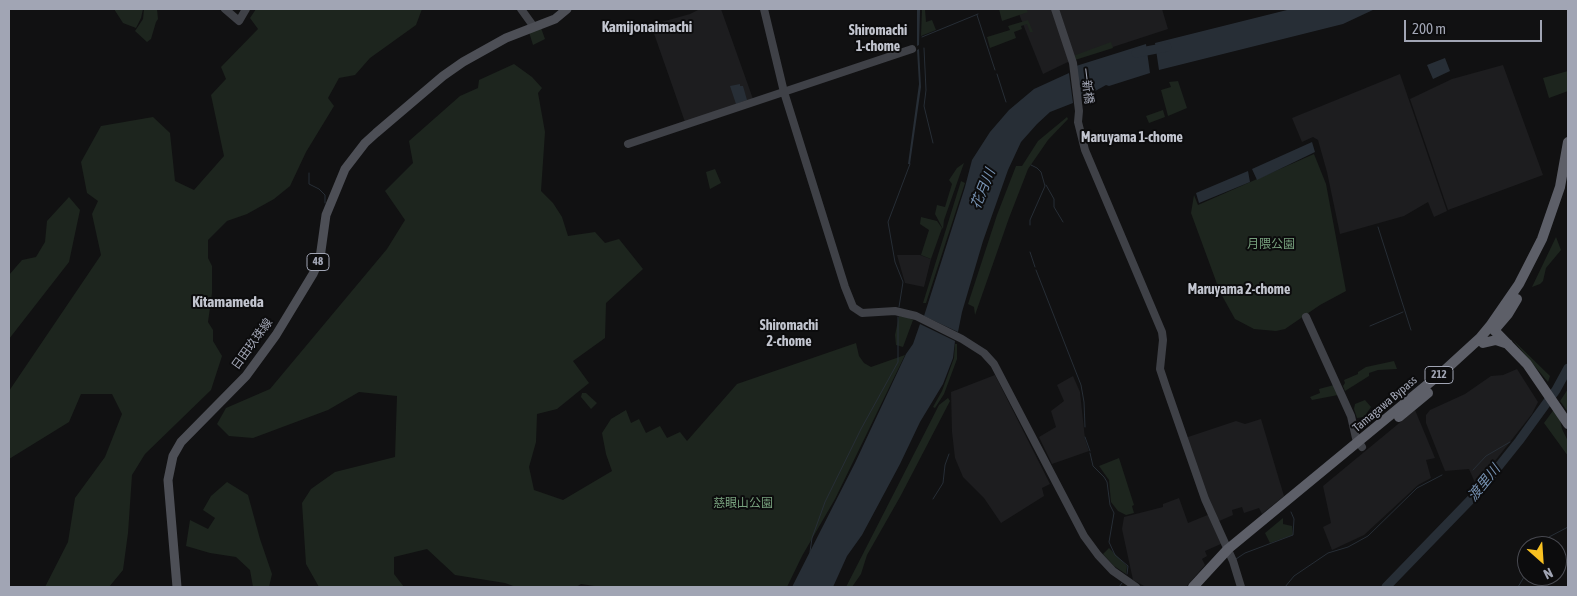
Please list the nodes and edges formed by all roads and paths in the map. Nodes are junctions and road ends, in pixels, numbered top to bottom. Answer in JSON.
{"nodes":[{"id":1,"x":225,"y":9,"type":"edge"},
{"id":2,"x":246,"y":9,"type":"edge"},
{"id":3,"x":521,"y":9,"type":"edge"},
{"id":4,"x":567,"y":9,"type":"edge"},
{"id":5,"x":764,"y":9,"type":"edge"},
{"id":6,"x":1055,"y":9,"type":"edge"},
{"id":7,"x":534,"y":27,"type":"junction"},
{"id":8,"x":912,"y":49,"type":"dead end"},
{"id":9,"x":784,"y":92,"type":"junction"},
{"id":10,"x":1568,"y":142,"type":"edge"},
{"id":11,"x":628,"y":144,"type":"dead end"},
{"id":12,"x":1566,"y":174,"type":"edge"},
{"id":13,"x":1508,"y":314,"type":"junction"},
{"id":14,"x":1306,"y":318,"type":"dead end"},
{"id":15,"x":1493,"y":328,"type":"junction"},
{"id":16,"x":1483,"y":343,"type":"junction"},
{"id":17,"x":1511,"y":346,"type":"junction"},
{"id":18,"x":1567,"y":422,"type":"edge"},
{"id":19,"x":1360,"y":445,"type":"junction"},
{"id":20,"x":1229,"y":552,"type":"junction"},
{"id":21,"x":176,"y":587,"type":"edge"},
{"id":22,"x":1136,"y":587,"type":"edge"},
{"id":23,"x":1194,"y":587,"type":"edge"},
{"id":24,"x":1241,"y":587,"type":"edge"}],
"edges":[{"from":1,"to":2,"type":"street"},
{"from":3,"to":7,"type":"street"},
{"from":4,"to":7,"type":"main road","name":"日田玖珠線","number":"48"},
{"from":5,"to":9,"type":"street"},
{"from":6,"to":20,"type":"street","name":"一新橋"},
{"from":7,"to":21,"type":"main road","name":"日田玖珠線","number":"48"},
{"from":8,"to":9,"type":"street"},
{"from":9,"to":11,"type":"street"},
{"from":9,"to":22,"type":"street"},
{"from":10,"to":12,"type":"highway","name":"Tamagawa Bypass","number":"212"},
{"from":12,"to":13,"type":"highway","name":"Tamagawa Bypass","number":"212"},
{"from":12,"to":15,"type":"highway","name":"Tamagawa Bypass","number":"212"},
{"from":13,"to":15,"type":"highway","name":"Tamagawa Bypass","number":"212"},
{"from":13,"to":17,"type":"highway"},
{"from":14,"to":19,"type":"street"},
{"from":15,"to":16,"type":"highway","name":"Tamagawa Bypass","number":"212"},
{"from":15,"to":17,"type":"highway"},
{"from":15,"to":19,"type":"highway","name":"Tamagawa Bypass","number":"212"},
{"from":16,"to":17,"type":"highway"},
{"from":16,"to":19,"type":"highway","name":"Tamagawa Bypass","number":"212"},
{"from":17,"to":18,"type":"highway"},
{"from":19,"to":20,"type":"highway","name":"Tamagawa Bypass","number":"212"},
{"from":20,"to":23,"type":"highway","number":"212"},
{"from":20,"to":24,"type":"street","name":"一新橋"}]}
